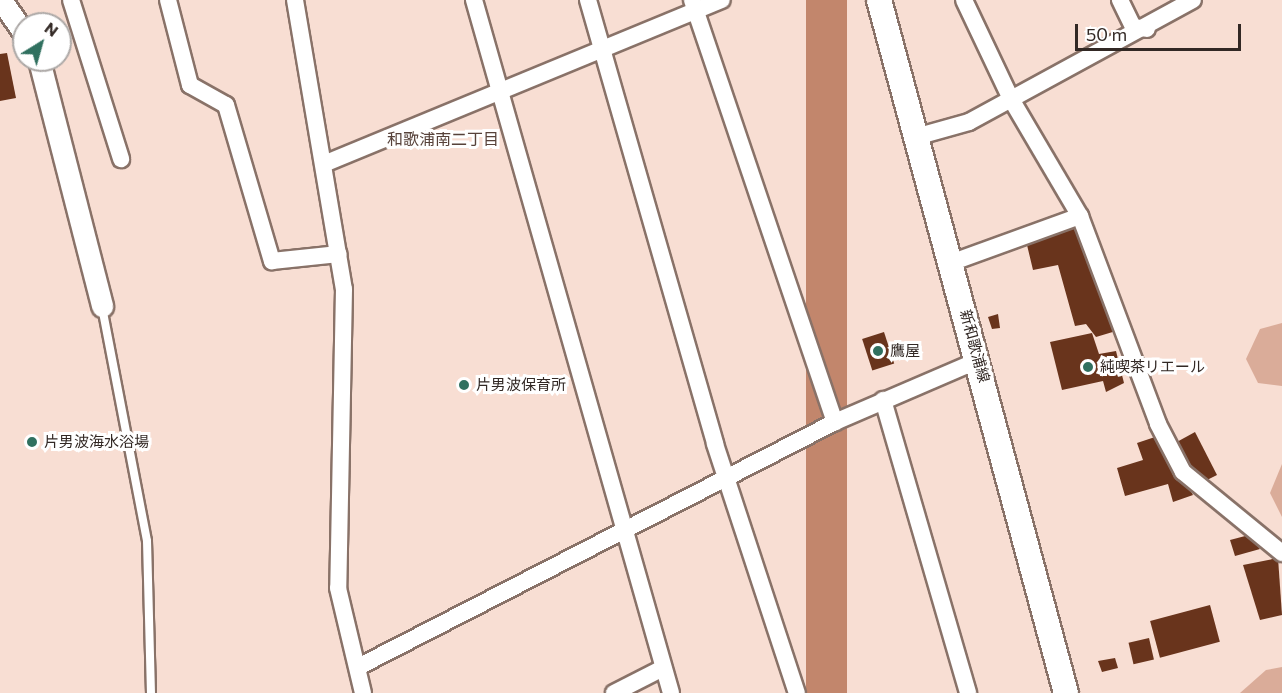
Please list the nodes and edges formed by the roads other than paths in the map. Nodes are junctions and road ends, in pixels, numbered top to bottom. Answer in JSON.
{"nodes":[{"id":1,"x":0,"y":0,"type":"edge"},
{"id":2,"x":71,"y":0,"type":"edge"},
{"id":3,"x":168,"y":0,"type":"edge"},
{"id":4,"x":296,"y":0,"type":"edge"},
{"id":5,"x":474,"y":0,"type":"edge"},
{"id":6,"x":588,"y":0,"type":"edge"},
{"id":7,"x":722,"y":0,"type":"edge"},
{"id":8,"x":879,"y":0,"type":"edge"},
{"id":9,"x":964,"y":0,"type":"edge"},
{"id":10,"x":1120,"y":0,"type":"edge"},
{"id":11,"x":1193,"y":0,"type":"edge"},
{"id":12,"x":694,"y":6,"type":"edge"},
{"id":13,"x":12,"y":16,"type":"edge"},
{"id":14,"x":1147,"y":29,"type":"junction"},
{"id":15,"x":603,"y":52,"type":"junction"},
{"id":16,"x":42,"y":72,"type":"edge"},
{"id":17,"x":500,"y":95,"type":"junction"},
{"id":18,"x":1011,"y":99,"type":"junction"},
{"id":19,"x":919,"y":136,"type":"junction"},
{"id":20,"x":121,"y":159,"type":"dead end"},
{"id":21,"x":326,"y":164,"type":"junction"},
{"id":22,"x":1080,"y":216,"type":"junction"},
{"id":23,"x":339,"y":254,"type":"junction"},
{"id":24,"x":953,"y":262,"type":"junction"},
{"id":25,"x":102,"y":306,"type":"joint"},
{"id":26,"x":979,"y":360,"type":"junction"},
{"id":27,"x":883,"y":400,"type":"junction"},
{"id":28,"x":835,"y":422,"type":"junction"},
{"id":29,"x":729,"y":479,"type":"junction"},
{"id":30,"x":622,"y":529,"type":"junction"},
{"id":31,"x":1282,"y":553,"type":"edge"},
{"id":32,"x":360,"y":666,"type":"junction"},
{"id":33,"x":663,"y":668,"type":"junction"},
{"id":34,"x":150,"y":693,"type":"edge"},
{"id":35,"x":363,"y":693,"type":"edge"},
{"id":36,"x":614,"y":693,"type":"edge"},
{"id":37,"x":671,"y":693,"type":"edge"},
{"id":38,"x":797,"y":693,"type":"edge"},
{"id":39,"x":968,"y":693,"type":"edge"},
{"id":40,"x":1066,"y":693,"type":"edge"}],
"edges":[{"from":1,"to":13,"type":"street"},
{"from":2,"to":20,"type":"street"},
{"from":3,"to":23,"type":"street"},
{"from":4,"to":21,"type":"street"},
{"from":5,"to":17,"type":"street"},
{"from":6,"to":15,"type":"street"},
{"from":7,"to":12,"type":"street"},
{"from":8,"to":19,"type":"main road","name":"新和歌浦線"},
{"from":9,"to":18,"type":"street"},
{"from":10,"to":14,"type":"street"},
{"from":11,"to":14,"type":"street"},
{"from":12,"to":15,"type":"street"},
{"from":12,"to":28,"type":"street"},
{"from":14,"to":18,"type":"street"},
{"from":15,"to":17,"type":"street"},
{"from":15,"to":29,"type":"street"},
{"from":16,"to":25,"type":"street"},
{"from":17,"to":21,"type":"street"},
{"from":17,"to":30,"type":"street"},
{"from":18,"to":19,"type":"street"},
{"from":18,"to":22,"type":"street"},
{"from":19,"to":24,"type":"main road","name":"新和歌浦線"},
{"from":21,"to":23,"type":"street"},
{"from":22,"to":24,"type":"street"},
{"from":22,"to":31,"type":"street"},
{"from":23,"to":32,"type":"street"},
{"from":24,"to":26,"type":"main road","name":"新和歌浦線"},
{"from":25,"to":34,"type":"lane"},
{"from":26,"to":27,"type":"street"},
{"from":26,"to":40,"type":"main road","name":"新和歌浦線"},
{"from":27,"to":28,"type":"street"},
{"from":27,"to":39,"type":"street"},
{"from":28,"to":29,"type":"street"},
{"from":29,"to":30,"type":"street"},
{"from":29,"to":38,"type":"street"},
{"from":30,"to":32,"type":"street"},
{"from":30,"to":33,"type":"street"},
{"from":32,"to":35,"type":"street"},
{"from":33,"to":36,"type":"street"},
{"from":33,"to":37,"type":"street"}]}
